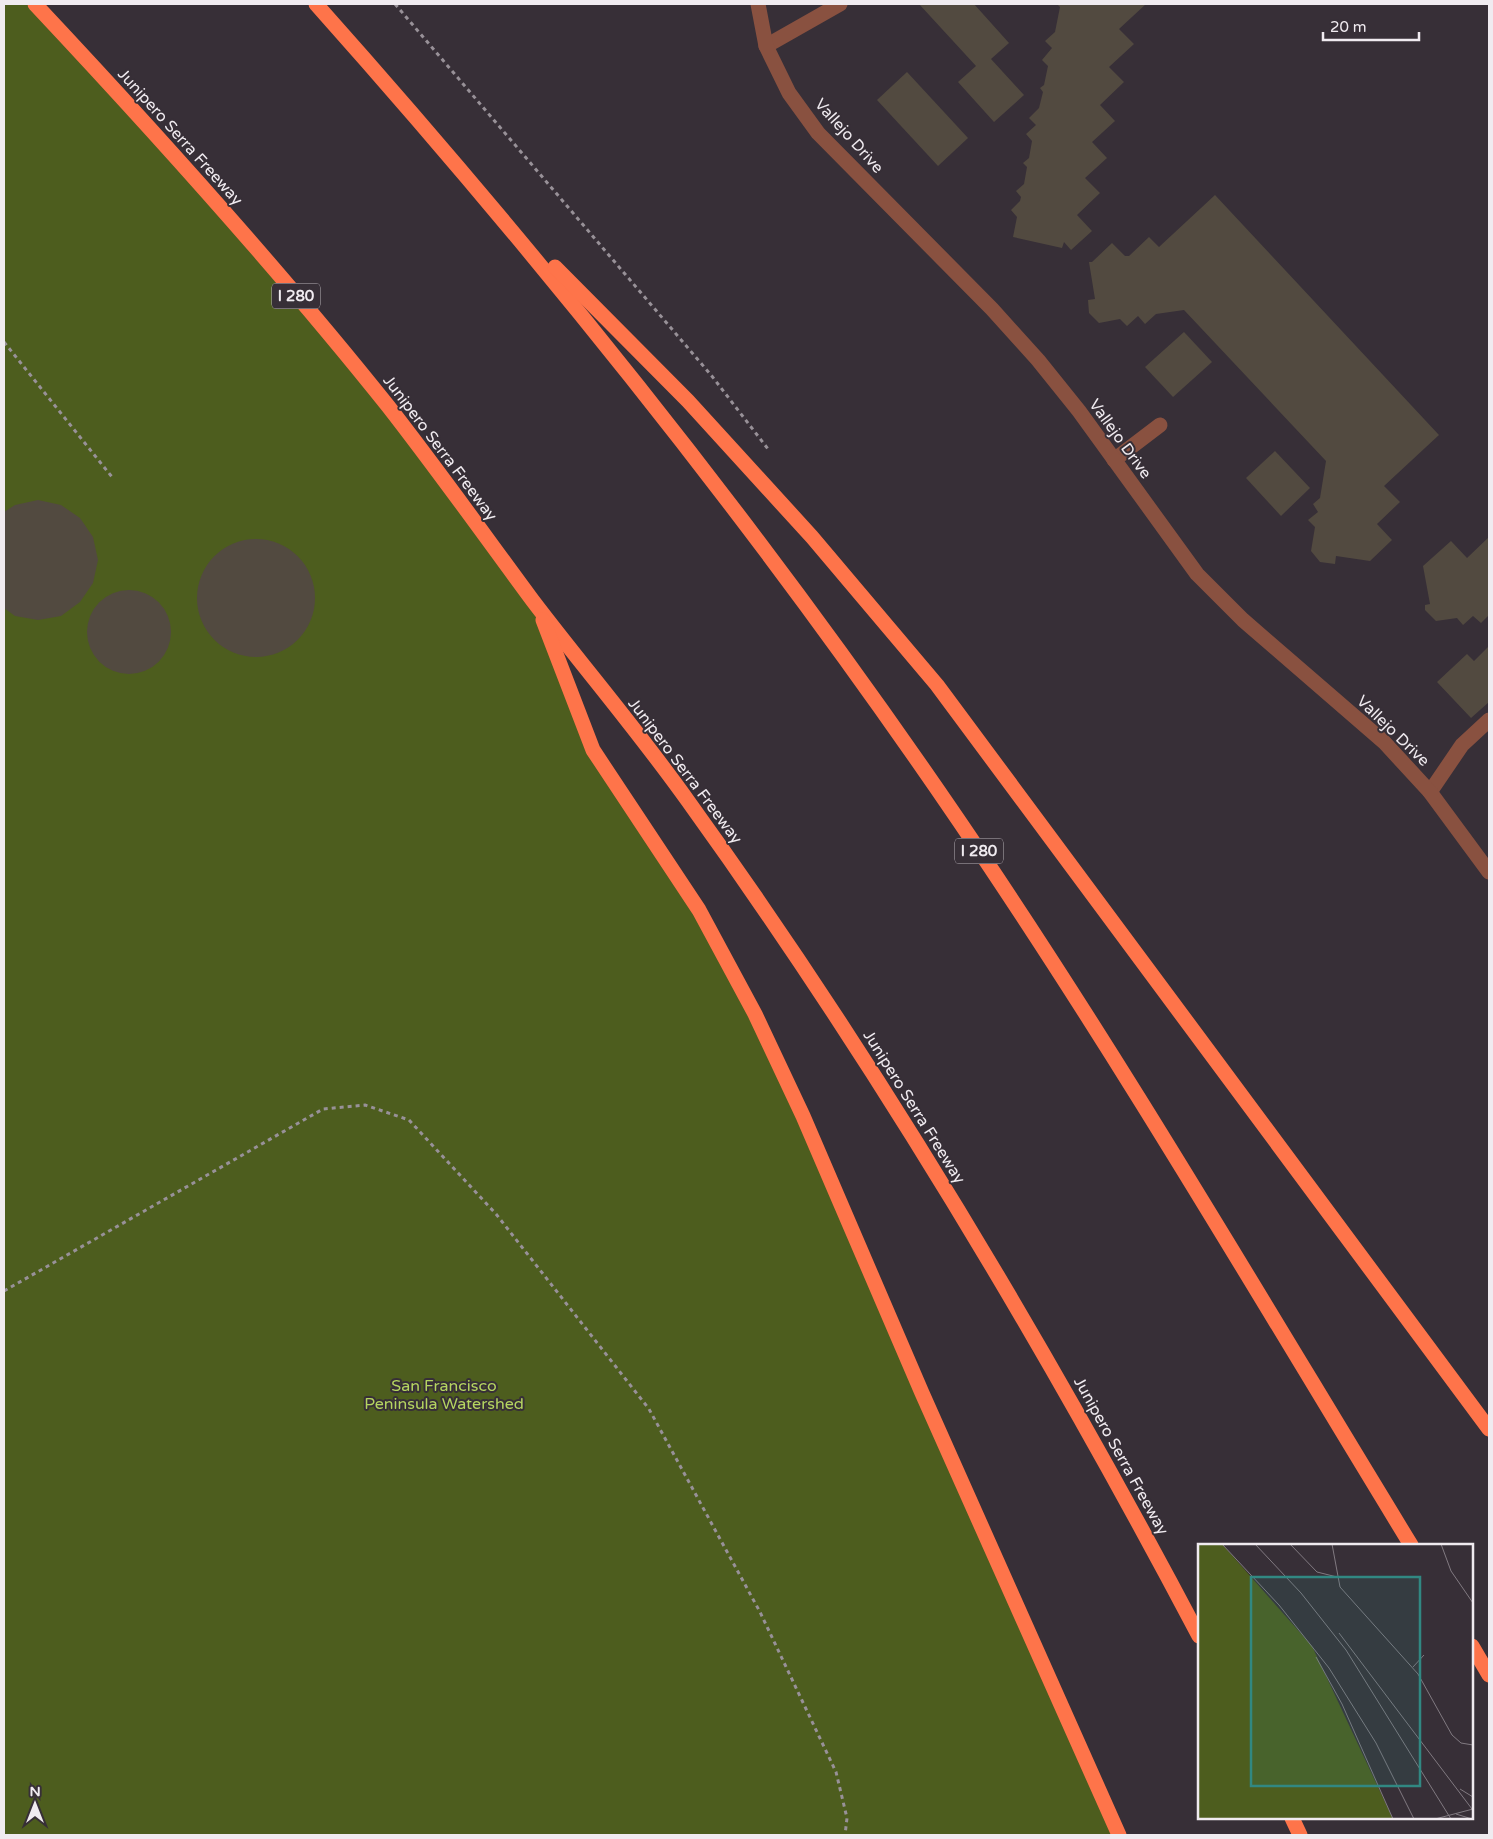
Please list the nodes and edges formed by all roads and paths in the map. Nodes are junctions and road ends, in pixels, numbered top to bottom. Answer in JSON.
{"nodes":[{"id":1,"x":35,"y":4,"type":"edge"},
{"id":2,"x":316,"y":4,"type":"edge"},
{"id":3,"x":758,"y":4,"type":"edge"},
{"id":4,"x":840,"y":4,"type":"edge"},
{"id":5,"x":766,"y":46,"type":"junction"},
{"id":6,"x":487,"y":199,"type":"junction"},
{"id":7,"x":4,"y":342,"type":"edge"},
{"id":8,"x":1160,"y":425,"type":"dead end"},
{"id":9,"x":1114,"y":460,"type":"junction"},
{"id":10,"x":112,"y":477,"type":"dead end"},
{"id":11,"x":537,"y":605,"type":"junction"},
{"id":12,"x":1489,"y":720,"type":"edge"},
{"id":13,"x":1430,"y":792,"type":"junction"},
{"id":14,"x":1489,"y":872,"type":"edge"},
{"id":15,"x":4,"y":1291,"type":"edge"},
{"id":16,"x":1489,"y":1429,"type":"edge"},
{"id":17,"x":1409,"y":1544,"type":"edge"},
{"id":18,"x":1198,"y":1634,"type":"edge"},
{"id":19,"x":1473,"y":1648,"type":"edge"},
{"id":20,"x":1489,"y":1675,"type":"edge"},
{"id":21,"x":1292,"y":1819,"type":"edge"},
{"id":22,"x":845,"y":1835,"type":"edge"},
{"id":23,"x":1119,"y":1835,"type":"edge"},
{"id":24,"x":1300,"y":1835,"type":"edge"}],
"edges":[{"from":1,"to":11,"type":"highway","name":"Junipero Serra Freeway","number":"I 280"},
{"from":2,"to":6,"type":"highway","number":"I 280"},
{"from":3,"to":5,"type":"street","name":"Vallejo Drive"},
{"from":4,"to":5,"type":"street"},
{"from":5,"to":9,"type":"street","name":"Vallejo Drive"},
{"from":6,"to":16,"type":"highway"},
{"from":6,"to":17,"type":"highway","number":"I 280"},
{"from":7,"to":10,"type":"path"},
{"from":8,"to":9,"type":"street"},
{"from":9,"to":13,"type":"street","name":"Vallejo Drive"},
{"from":11,"to":18,"type":"highway","name":"Junipero Serra Freeway","number":"I 280"},
{"from":11,"to":23,"type":"highway"},
{"from":12,"to":13,"type":"street"},
{"from":13,"to":14,"type":"street","name":"Vallejo Drive"},
{"from":15,"to":22,"type":"path"},
{"from":19,"to":20,"type":"highway"},
{"from":21,"to":24,"type":"highway"}]}
